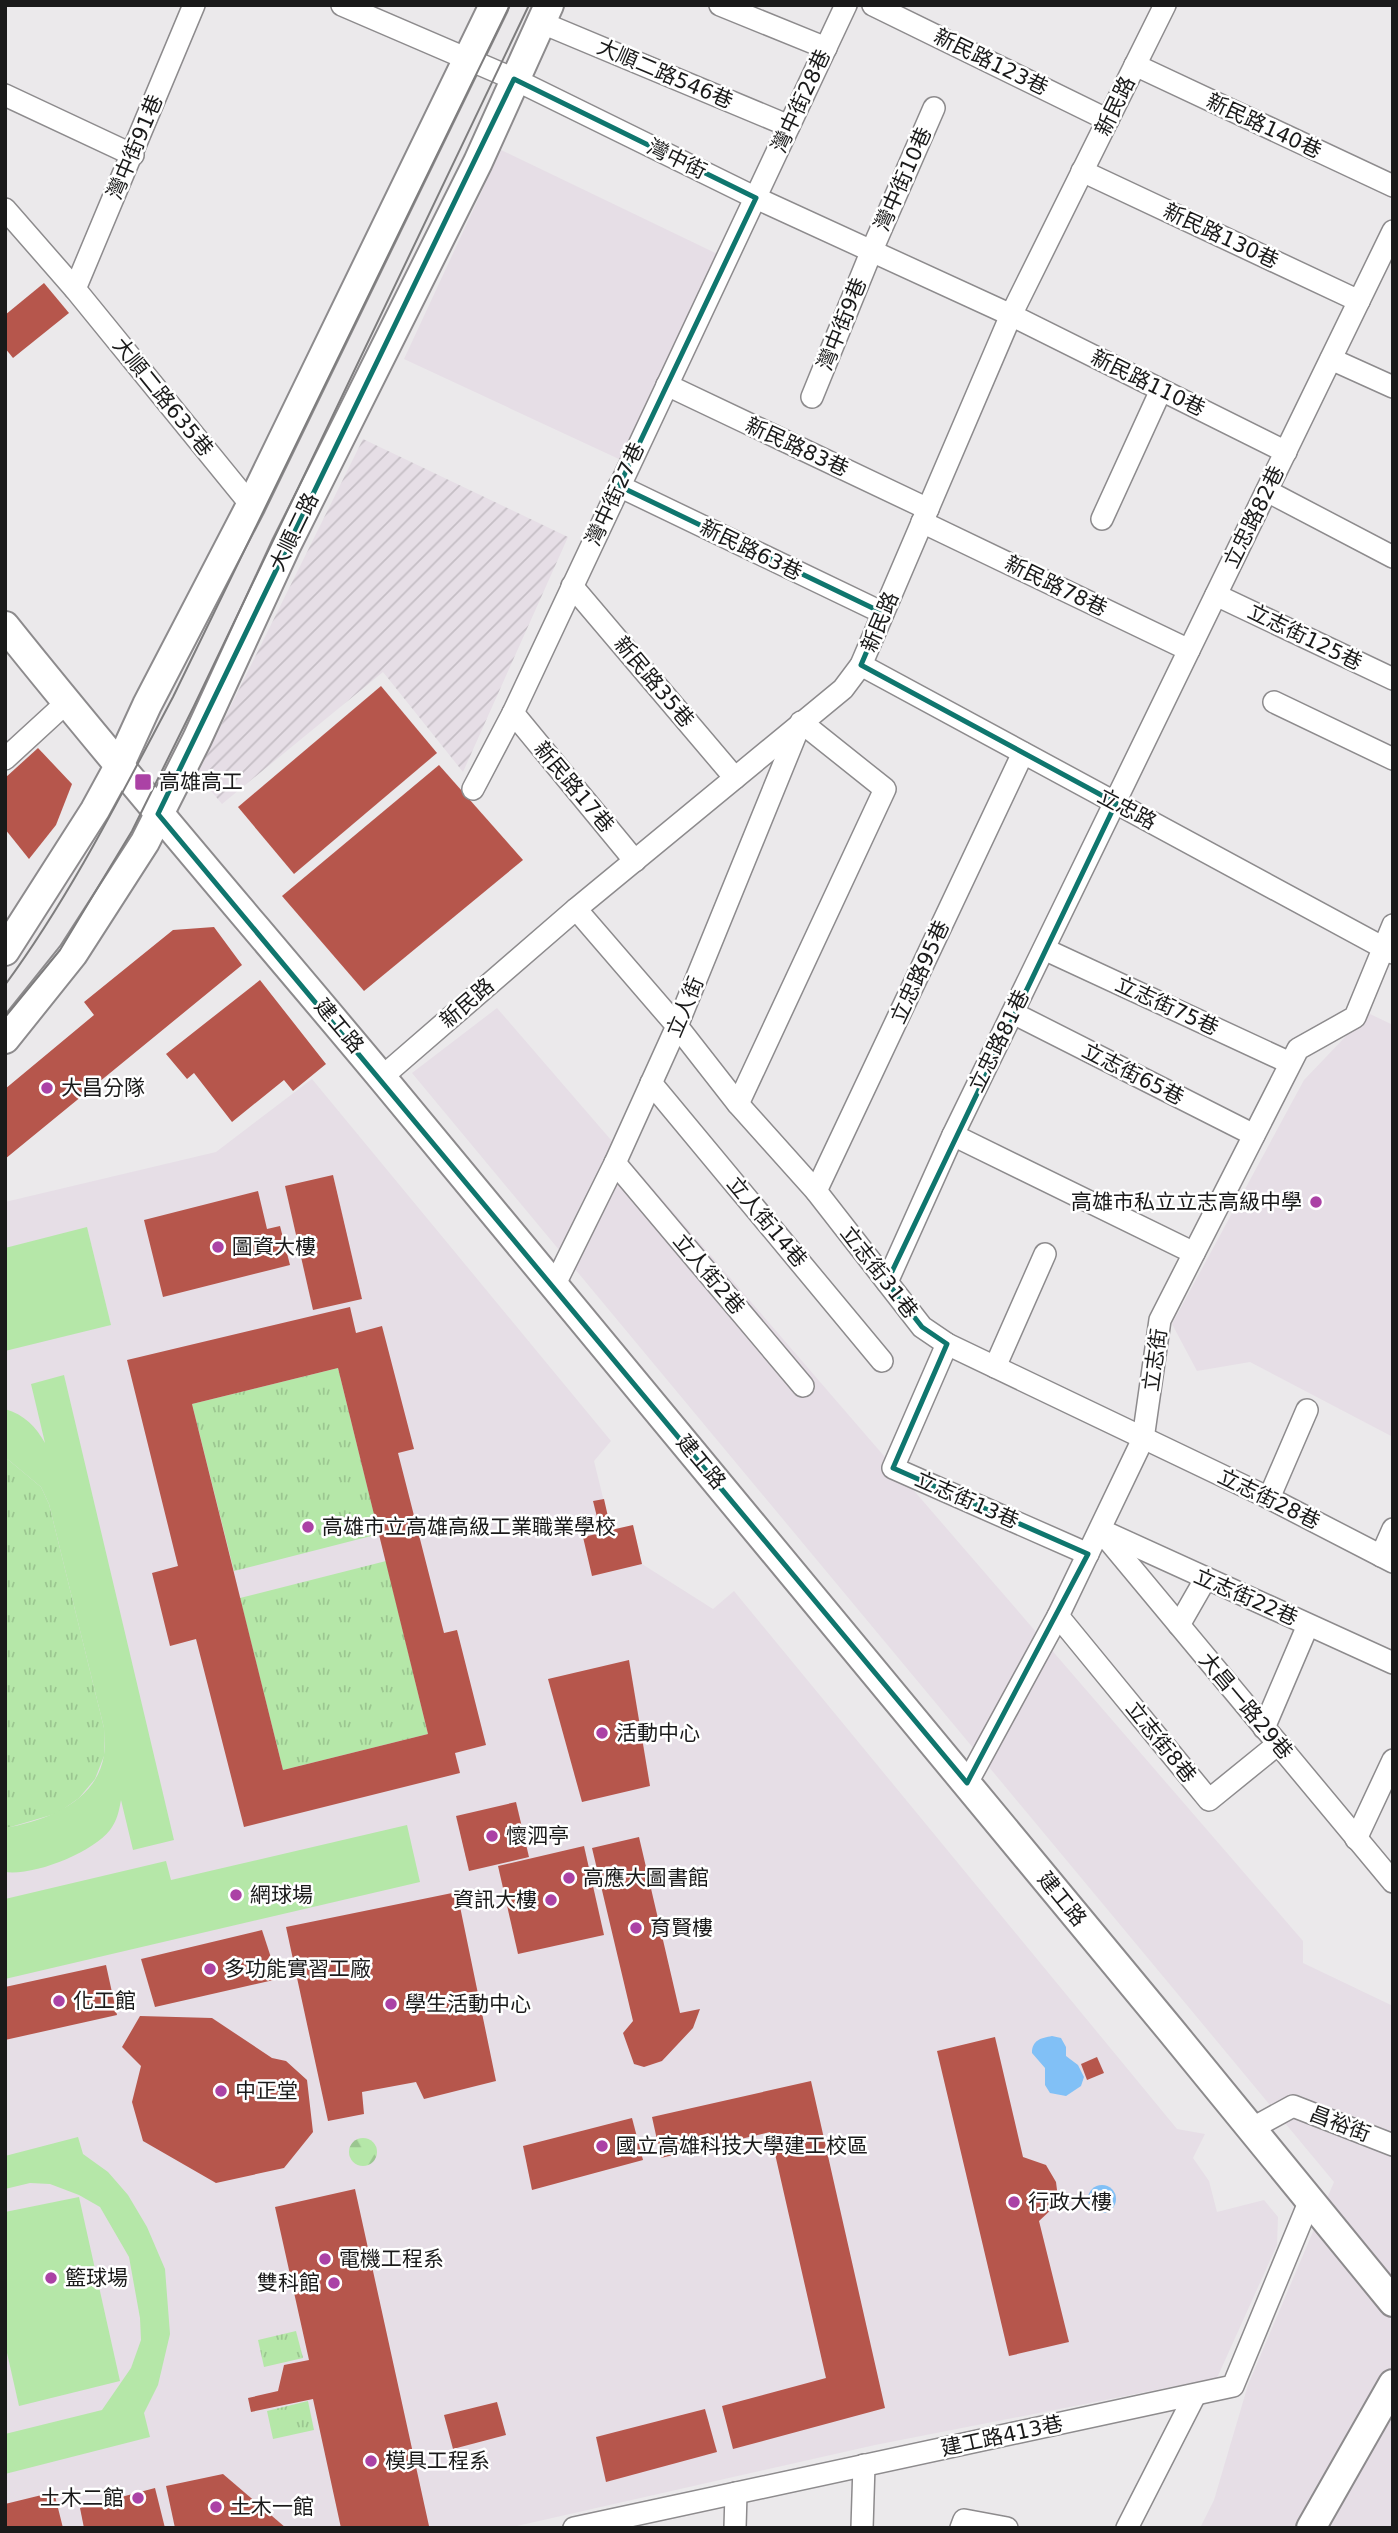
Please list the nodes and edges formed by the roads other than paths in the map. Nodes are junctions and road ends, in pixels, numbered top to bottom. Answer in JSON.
{"nodes":[{"id":1,"x":194,"y":5,"type":"edge"},
{"id":2,"x":342,"y":5,"type":"edge"},
{"id":3,"x":494,"y":5,"type":"edge"},
{"id":4,"x":720,"y":5,"type":"edge"},
{"id":5,"x":846,"y":5,"type":"edge"},
{"id":6,"x":873,"y":5,"type":"edge"},
{"id":7,"x":1165,"y":5,"type":"edge"},
{"id":8,"x":545,"y":14,"type":"edge"},
{"id":9,"x":826,"y":48,"type":"junction"},
{"id":10,"x":469,"y":61,"type":"junction"},
{"id":11,"x":1135,"y":65,"type":"junction"},
{"id":12,"x":514,"y":79,"type":"junction"},
{"id":13,"x":5,"y":95,"type":"edge"},
{"id":14,"x":934,"y":108,"type":"dead end"},
{"id":15,"x":1108,"y":120,"type":"junction"},
{"id":16,"x":789,"y":125,"type":"junction"},
{"id":17,"x":133,"y":155,"type":"junction"},
{"id":18,"x":1083,"y":171,"type":"junction"},
{"id":19,"x":1393,"y":186,"type":"edge"},
{"id":20,"x":755,"y":198,"type":"junction"},
{"id":21,"x":5,"y":209,"type":"edge"},
{"id":22,"x":1392,"y":236,"type":"edge"},
{"id":23,"x":872,"y":250,"type":"junction"},
{"id":24,"x":75,"y":289,"type":"junction"},
{"id":25,"x":1359,"y":301,"type":"junction"},
{"id":26,"x":1011,"y":315,"type":"junction"},
{"id":27,"x":1331,"y":359,"type":"junction"},
{"id":28,"x":667,"y":385,"type":"junction"},
{"id":29,"x":1393,"y":387,"type":"edge"},
{"id":30,"x":1161,"y":390,"type":"junction"},
{"id":31,"x":812,"y":397,"type":"dead end"},
{"id":32,"x":1286,"y":452,"type":"junction"},
{"id":33,"x":619,"y":486,"type":"junction"},
{"id":34,"x":1267,"y":491,"type":"junction"},
{"id":35,"x":251,"y":505,"type":"junction"},
{"id":36,"x":925,"y":515,"type":"junction"},
{"id":37,"x":1102,"y":519,"type":"dead end"},
{"id":38,"x":1393,"y":557,"type":"edge"},
{"id":39,"x":572,"y":586,"type":"junction"},
{"id":40,"x":1216,"y":595,"type":"junction"},
{"id":41,"x":883,"y":613,"type":"junction"},
{"id":42,"x":5,"y":626,"type":"edge"},
{"id":43,"x":1189,"y":650,"type":"junction"},
{"id":44,"x":861,"y":665,"type":"junction"},
{"id":45,"x":1393,"y":679,"type":"edge"},
{"id":46,"x":1274,"y":702,"type":"dead end"},
{"id":47,"x":66,"y":703,"type":"junction"},
{"id":48,"x":513,"y":713,"type":"junction"},
{"id":49,"x":802,"y":722,"type":"junction"},
{"id":50,"x":1023,"y":753,"type":"junction"},
{"id":51,"x":5,"y":759,"type":"edge"},
{"id":52,"x":1393,"y":759,"type":"edge"},
{"id":53,"x":119,"y":766,"type":"junction"},
{"id":54,"x":735,"y":778,"type":"junction"},
{"id":55,"x":473,"y":789,"type":"dead end"},
{"id":56,"x":1116,"y":803,"type":"junction"},
{"id":57,"x":158,"y":814,"type":"junction"},
{"id":58,"x":635,"y":861,"type":"junction"},
{"id":59,"x":576,"y":909,"type":"junction"},
{"id":60,"x":1393,"y":925,"type":"edge"},
{"id":61,"x":1044,"y":948,"type":"junction"},
{"id":62,"x":1387,"y":950,"type":"edge"},
{"id":63,"x":5,"y":951,"type":"edge"},
{"id":64,"x":1013,"y":1013,"type":"junction"},
{"id":65,"x":677,"y":1027,"type":"junction"},
{"id":66,"x":5,"y":1039,"type":"edge"},
{"id":67,"x":1290,"y":1063,"type":"junction"},
{"id":68,"x":382,"y":1077,"type":"junction"},
{"id":69,"x":651,"y":1083,"type":"junction"},
{"id":70,"x":738,"y":1104,"type":"junction"},
{"id":71,"x":953,"y":1135,"type":"junction"},
{"id":72,"x":1254,"y":1135,"type":"junction"},
{"id":73,"x":615,"y":1163,"type":"junction"},
{"id":74,"x":816,"y":1191,"type":"junction"},
{"id":75,"x":1194,"y":1253,"type":"junction"},
{"id":76,"x":1045,"y":1254,"type":"dead end"},
{"id":77,"x":887,"y":1282,"type":"junction"},
{"id":78,"x":554,"y":1286,"type":"junction"},
{"id":79,"x":947,"y":1344,"type":"junction"},
{"id":80,"x":882,"y":1361,"type":"dead end"},
{"id":81,"x":995,"y":1367,"type":"junction"},
{"id":82,"x":803,"y":1386,"type":"dead end"},
{"id":83,"x":1307,"y":1410,"type":"dead end"},
{"id":84,"x":1143,"y":1439,"type":"junction"},
{"id":85,"x":1269,"y":1497,"type":"junction"},
{"id":86,"x":1393,"y":1529,"type":"edge"},
{"id":87,"x":1100,"y":1530,"type":"junction"},
{"id":88,"x":1088,"y":1554,"type":"junction"},
{"id":89,"x":1387,"y":1559,"type":"edge"},
{"id":90,"x":1206,"y":1578,"type":"junction"},
{"id":91,"x":1058,"y":1616,"type":"junction"},
{"id":92,"x":1179,"y":1625,"type":"junction"},
{"id":93,"x":1308,"y":1625,"type":"junction"},
{"id":94,"x":1393,"y":1663,"type":"edge"},
{"id":95,"x":1271,"y":1736,"type":"junction"},
{"id":96,"x":1393,"y":1760,"type":"edge"},
{"id":97,"x":967,"y":1783,"type":"junction"},
{"id":98,"x":1356,"y":1839,"type":"junction"},
{"id":99,"x":1393,"y":1882,"type":"edge"},
{"id":100,"x":1251,"y":2129,"type":"junction"},
{"id":101,"x":1393,"y":2145,"type":"edge"},
{"id":102,"x":1310,"y":2200,"type":"junction"},
{"id":103,"x":1393,"y":2302,"type":"edge"},
{"id":104,"x":1393,"y":2384,"type":"edge"},
{"id":105,"x":1195,"y":2395,"type":"junction"},
{"id":106,"x":864,"y":2465,"type":"junction"},
{"id":107,"x":736,"y":2493,"type":"junction"},
{"id":108,"x":621,"y":2522,"type":"edge"},
{"id":109,"x":575,"y":2528,"type":"edge"},
{"id":110,"x":735,"y":2528,"type":"edge"},
{"id":111,"x":862,"y":2528,"type":"edge"},
{"id":112,"x":961,"y":2528,"type":"edge"},
{"id":113,"x":1007,"y":2528,"type":"edge"},
{"id":114,"x":1127,"y":2528,"type":"edge"},
{"id":115,"x":1311,"y":2528,"type":"edge"}],
"edges":[{"from":1,"to":17,"type":"street","name":"灣中街91巷"},
{"from":2,"to":10,"type":"street","name":"灣中街"},
{"from":3,"to":10,"type":"street"},
{"from":4,"to":9,"type":"street"},
{"from":5,"to":9,"type":"street","name":"灣中街28巷"},
{"from":6,"to":15,"type":"street","name":"新民路123巷"},
{"from":7,"to":11,"type":"street","name":"新民路"},
{"from":8,"to":12,"type":"street","name":"大順二路"},
{"from":8,"to":16,"type":"street","name":"大順二路546巷"},
{"from":9,"to":16,"type":"street","name":"灣中街28巷"},
{"from":10,"to":12,"type":"street","name":"灣中街"},
{"from":10,"to":35,"type":"street"},
{"from":11,"to":15,"type":"street","name":"新民路"},
{"from":11,"to":19,"type":"street","name":"新民路140巷"},
{"from":12,"to":20,"type":"street","name":"灣中街"},
{"from":12,"to":57,"type":"street","name":"大順二路"},
{"from":13,"to":17,"type":"street"},
{"from":14,"to":23,"type":"street","name":"灣中街10巷"},
{"from":15,"to":18,"type":"street","name":"新民路"},
{"from":16,"to":20,"type":"street","name":"灣中街28巷"},
{"from":17,"to":24,"type":"street","name":"灣中街91巷"},
{"from":18,"to":25,"type":"street","name":"新民路130巷"},
{"from":18,"to":26,"type":"street","name":"新民路"},
{"from":20,"to":23,"type":"street","name":"灣中街"},
{"from":20,"to":28,"type":"street","name":"灣中街27巷"},
{"from":21,"to":24,"type":"street","name":"大順二路635巷"},
{"from":22,"to":25,"type":"street","name":"立忠路82巷"},
{"from":23,"to":26,"type":"street","name":"灣中街"},
{"from":23,"to":31,"type":"street","name":"灣中街9巷"},
{"from":24,"to":35,"type":"street","name":"大順二路635巷"},
{"from":25,"to":27,"type":"street","name":"立忠路82巷"},
{"from":26,"to":30,"type":"street","name":"新民路110巷"},
{"from":26,"to":36,"type":"street","name":"新民路"},
{"from":27,"to":29,"type":"street"},
{"from":27,"to":32,"type":"street","name":"立忠路82巷"},
{"from":28,"to":33,"type":"street","name":"灣中街27巷"},
{"from":28,"to":36,"type":"street","name":"新民路83巷"},
{"from":30,"to":32,"type":"street","name":"新民路110巷"},
{"from":30,"to":37,"type":"street"},
{"from":32,"to":34,"type":"street","name":"立忠路82巷"},
{"from":33,"to":39,"type":"street","name":"灣中街27巷"},
{"from":33,"to":41,"type":"street","name":"新民路63巷"},
{"from":34,"to":38,"type":"street"},
{"from":34,"to":40,"type":"street","name":"立忠路82巷"},
{"from":35,"to":53,"type":"street"},
{"from":36,"to":41,"type":"street","name":"新民路"},
{"from":36,"to":43,"type":"street","name":"新民路78巷"},
{"from":39,"to":48,"type":"street","name":"灣中街27巷"},
{"from":39,"to":54,"type":"street","name":"新民路35巷"},
{"from":40,"to":43,"type":"street","name":"立忠路82巷"},
{"from":40,"to":45,"type":"street","name":"立志街125巷"},
{"from":41,"to":44,"type":"street","name":"新民路"},
{"from":42,"to":47,"type":"street","name":"建工路"},
{"from":43,"to":56,"type":"street","name":"立忠路82巷"},
{"from":44,"to":49,"type":"street","name":"新民路"},
{"from":44,"to":50,"type":"street","name":"立忠路"},
{"from":46,"to":52,"type":"street"},
{"from":47,"to":51,"type":"street"},
{"from":47,"to":53,"type":"street","name":"建工路"},
{"from":48,"to":55,"type":"street","name":"灣中街27巷"},
{"from":48,"to":58,"type":"street","name":"新民路17巷"},
{"from":49,"to":54,"type":"street","name":"新民路"},
{"from":49,"to":65,"type":"street","name":"立人街"},
{"from":49,"to":70,"type":"street"},
{"from":50,"to":56,"type":"street","name":"立忠路"},
{"from":50,"to":74,"type":"street","name":"立忠路95巷"},
{"from":53,"to":57,"type":"street","name":"建工路"},
{"from":53,"to":63,"type":"street"},
{"from":54,"to":58,"type":"street","name":"新民路"},
{"from":56,"to":61,"type":"street","name":"立忠路81巷"},
{"from":56,"to":62,"type":"street","name":"立忠路"},
{"from":57,"to":66,"type":"street","name":"大順二路"},
{"from":57,"to":68,"type":"street","name":"建工路"},
{"from":58,"to":59,"type":"street","name":"新民路"},
{"from":59,"to":65,"type":"street","name":"立志街31巷"},
{"from":59,"to":68,"type":"street","name":"新民路"},
{"from":60,"to":62,"type":"street","name":"立志街"},
{"from":61,"to":64,"type":"street","name":"立忠路81巷"},
{"from":61,"to":67,"type":"street","name":"立志街75巷"},
{"from":62,"to":67,"type":"street","name":"立志街"},
{"from":64,"to":71,"type":"street","name":"立忠路81巷"},
{"from":64,"to":72,"type":"street","name":"立志街65巷"},
{"from":65,"to":69,"type":"street","name":"立人街"},
{"from":65,"to":70,"type":"street","name":"立志街31巷"},
{"from":67,"to":72,"type":"street","name":"立志街"},
{"from":68,"to":78,"type":"street","name":"建工路"},
{"from":69,"to":73,"type":"street","name":"立人街"},
{"from":69,"to":80,"type":"street","name":"立人街14巷"},
{"from":70,"to":74,"type":"street","name":"立志街31巷"},
{"from":71,"to":75,"type":"street"},
{"from":71,"to":77,"type":"street","name":"立忠路81巷"},
{"from":72,"to":75,"type":"street","name":"立志街"},
{"from":73,"to":78,"type":"street","name":"立人街"},
{"from":73,"to":82,"type":"street","name":"立人街2巷"},
{"from":74,"to":77,"type":"street","name":"立志街31巷"},
{"from":75,"to":84,"type":"street","name":"立志街"},
{"from":76,"to":81,"type":"street"},
{"from":77,"to":79,"type":"street","name":"立志街31巷"},
{"from":78,"to":97,"type":"street","name":"建工路"},
{"from":79,"to":81,"type":"street","name":"立志街31巷"},
{"from":79,"to":88,"type":"street","name":"立志街13巷"},
{"from":81,"to":84,"type":"street","name":"立志街31巷"},
{"from":83,"to":85,"type":"street"},
{"from":84,"to":85,"type":"street","name":"立志街28巷"},
{"from":84,"to":87,"type":"street","name":"立志街"},
{"from":85,"to":89,"type":"street","name":"立志街28巷"},
{"from":86,"to":89,"type":"street"},
{"from":87,"to":88,"type":"street","name":"立志街"},
{"from":87,"to":90,"type":"street","name":"立志街22巷"},
{"from":87,"to":92,"type":"street","name":"大昌一路29巷"},
{"from":88,"to":91,"type":"street","name":"立志街"},
{"from":90,"to":92,"type":"street"},
{"from":90,"to":93,"type":"street","name":"立志街22巷"},
{"from":91,"to":95,"type":"street","name":"立志街8巷"},
{"from":91,"to":97,"type":"street","name":"立志街"},
{"from":92,"to":95,"type":"street","name":"大昌一路29巷"},
{"from":93,"to":94,"type":"street","name":"立志街22巷"},
{"from":93,"to":95,"type":"street"},
{"from":95,"to":98,"type":"street","name":"大昌一路29巷"},
{"from":96,"to":98,"type":"street"},
{"from":97,"to":100,"type":"street","name":"建工路"},
{"from":98,"to":99,"type":"street","name":"大昌一路29巷"},
{"from":100,"to":101,"type":"street","name":"昌裕街"},
{"from":100,"to":102,"type":"street","name":"建工路"},
{"from":102,"to":103,"type":"street","name":"建工路"},
{"from":102,"to":105,"type":"street","name":"建工路413巷"},
{"from":104,"to":115,"type":"street"},
{"from":105,"to":106,"type":"street","name":"建工路413巷"},
{"from":105,"to":114,"type":"street"},
{"from":106,"to":107,"type":"street","name":"建工路413巷"},
{"from":106,"to":111,"type":"street"},
{"from":107,"to":108,"type":"street","name":"建工路413巷"},
{"from":107,"to":110,"type":"street"},
{"from":108,"to":109,"type":"street","name":"建工路413巷"},
{"from":112,"to":113,"type":"street"}]}
